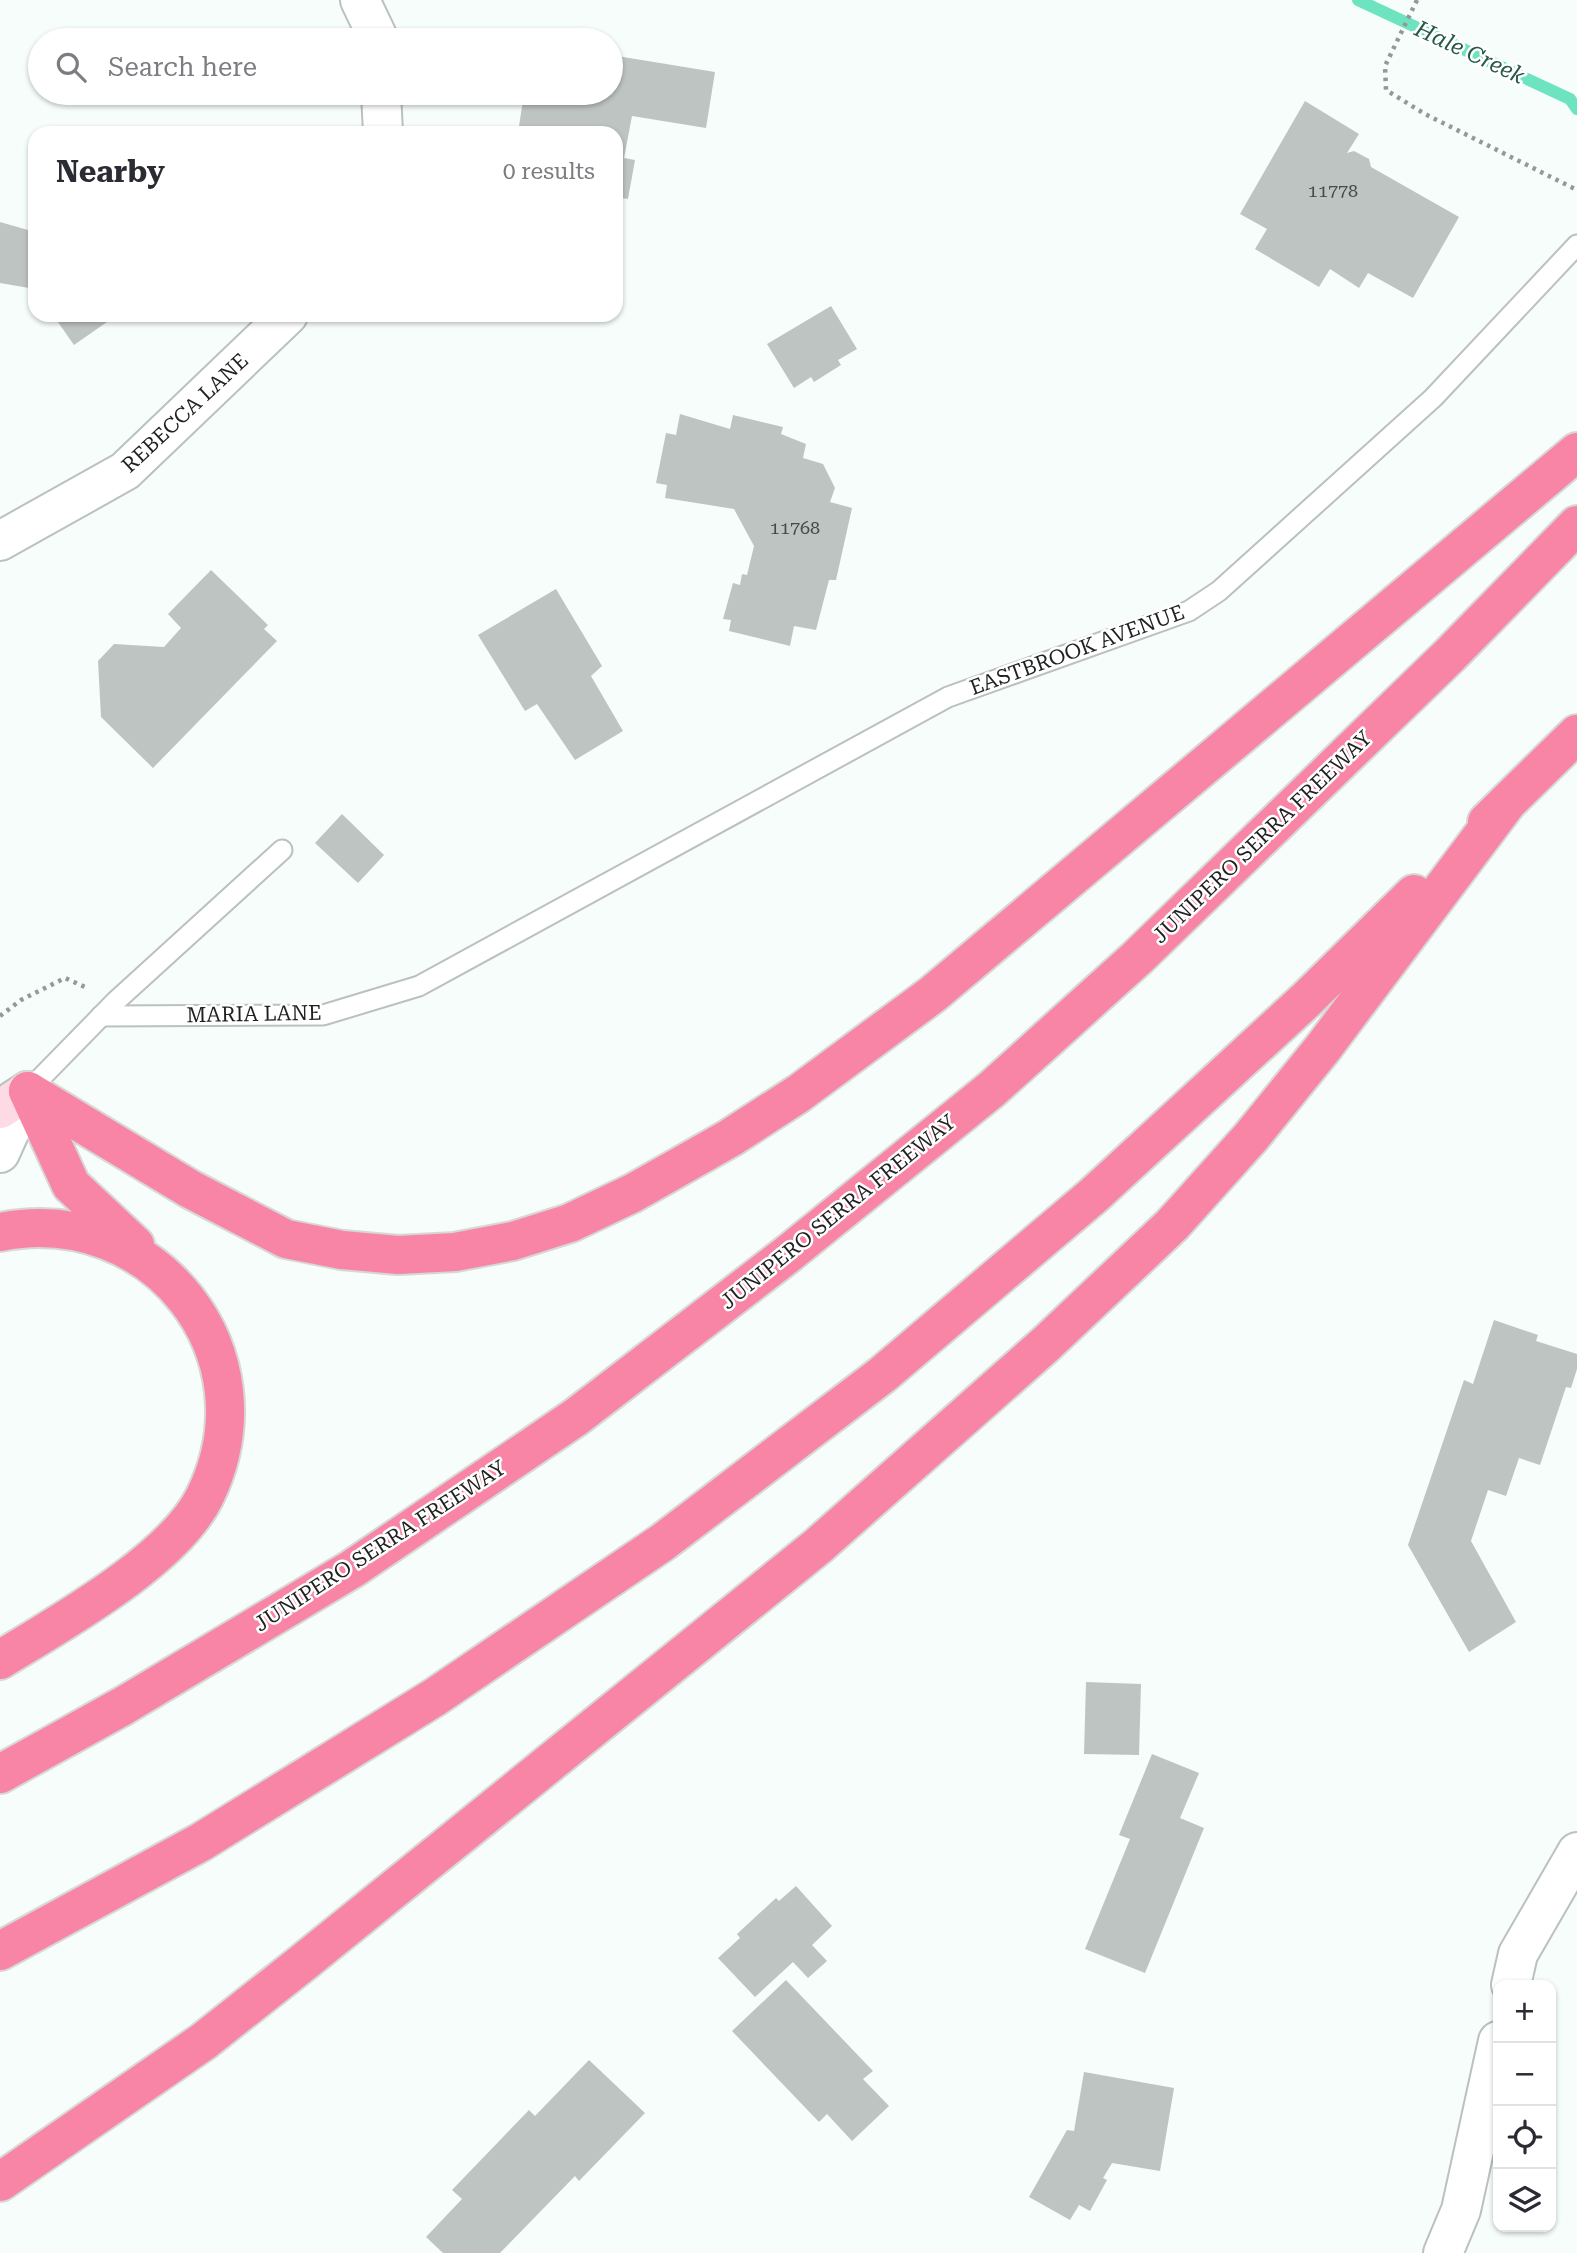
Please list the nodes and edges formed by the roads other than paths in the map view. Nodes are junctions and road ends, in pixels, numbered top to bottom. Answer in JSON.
{"nodes":[{"id":1,"x":360,"y":0,"type":"edge"},
{"id":2,"x":373,"y":28,"type":"edge"},
{"id":3,"x":382,"y":105,"type":"edge"},
{"id":4,"x":383,"y":126,"type":"edge"},
{"id":5,"x":1577,"y":244,"type":"edge"},
{"id":6,"x":281,"y":322,"type":"edge"},
{"id":7,"x":1577,"y":452,"type":"edge"},
{"id":8,"x":1577,"y":525,"type":"edge"},
{"id":9,"x":0,"y":541,"type":"edge"},
{"id":10,"x":1577,"y":733,"type":"edge"},
{"id":11,"x":1506,"y":804,"type":"junction"},
{"id":12,"x":282,"y":850,"type":"dead end"},
{"id":13,"x":569,"y":903,"type":"joint"},
{"id":14,"x":101,"y":1016,"type":"junction"},
{"id":15,"x":14,"y":1100,"type":"edge"},
{"id":16,"x":0,"y":1153,"type":"edge"},
{"id":17,"x":0,"y":1232,"type":"edge"},
{"id":18,"x":176,"y":1285,"type":"junction"},
{"id":19,"x":0,"y":1660,"type":"edge"},
{"id":20,"x":0,"y":1774,"type":"edge"},
{"id":21,"x":1577,"y":1852,"type":"edge"},
{"id":22,"x":0,"y":1951,"type":"edge"},
{"id":23,"x":1512,"y":1980,"type":"edge"},
{"id":24,"x":1498,"y":2043,"type":"edge"},
{"id":25,"x":0,"y":2182,"type":"edge"},
{"id":26,"x":1443,"y":2253,"type":"edge"}],
"edges":[{"from":1,"to":2,"type":"street"},
{"from":3,"to":4,"type":"street"},
{"from":5,"to":13,"type":"lane","name":"EASTBROOK AVENUE"},
{"from":6,"to":9,"type":"street","name":"REBECCA LANE"},
{"from":7,"to":15,"type":"highway"},
{"from":8,"to":20,"type":"highway","name":"JUNIPERO SERRA FREEWAY"},
{"from":10,"to":11,"type":"highway"},
{"from":11,"to":22,"type":"highway"},
{"from":11,"to":25,"type":"highway"},
{"from":12,"to":14,"type":"lane"},
{"from":13,"to":14,"type":"lane","name":"MARIA LANE"},
{"from":14,"to":15,"type":"lane"},
{"from":15,"to":16,"type":"street"},
{"from":15,"to":18,"type":"highway"},
{"from":17,"to":18,"type":"highway"},
{"from":18,"to":19,"type":"highway"},
{"from":21,"to":23,"type":"street"},
{"from":24,"to":26,"type":"street"}]}
